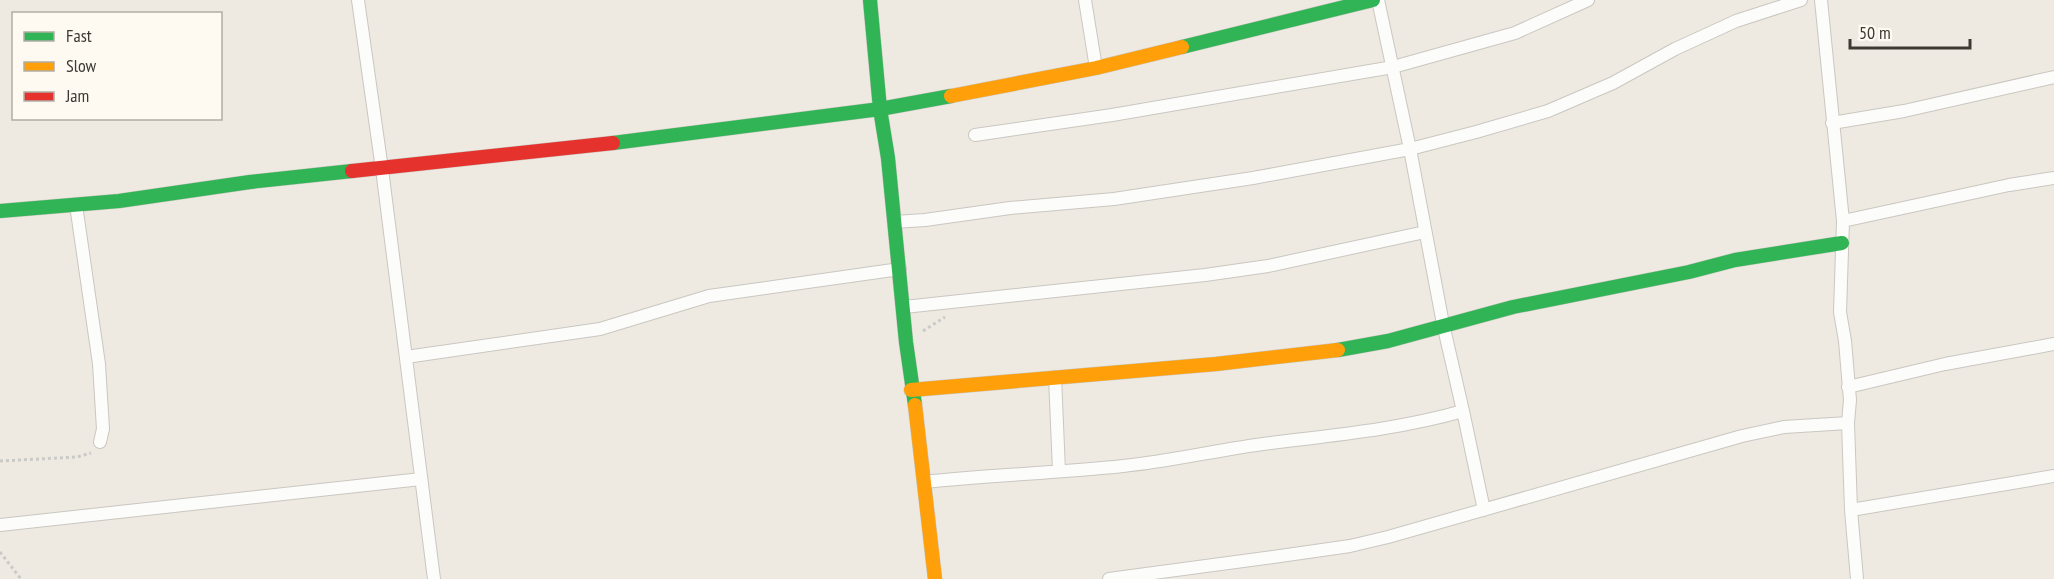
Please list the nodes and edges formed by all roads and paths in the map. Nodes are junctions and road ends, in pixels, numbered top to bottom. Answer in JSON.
{"nodes":[{"id":1,"x":358,"y":0,"type":"edge"},
{"id":2,"x":870,"y":0,"type":"edge"},
{"id":3,"x":1085,"y":0,"type":"edge"},
{"id":4,"x":1373,"y":0,"type":"edge"},
{"id":5,"x":1378,"y":0,"type":"edge"},
{"id":6,"x":1588,"y":0,"type":"edge"},
{"id":7,"x":1801,"y":0,"type":"edge"},
{"id":8,"x":1821,"y":0,"type":"edge"},
{"id":9,"x":1393,"y":67,"type":"junction"},
{"id":10,"x":1096,"y":68,"type":"junction"},
{"id":11,"x":2054,"y":77,"type":"edge"},
{"id":12,"x":880,"y":109,"type":"junction"},
{"id":13,"x":1832,"y":123,"type":"junction"},
{"id":14,"x":975,"y":135,"type":"dead end"},
{"id":15,"x":1410,"y":149,"type":"junction"},
{"id":16,"x":382,"y":169,"type":"junction"},
{"id":17,"x":2054,"y":178,"type":"edge"},
{"id":18,"x":76,"y":205,"type":"junction"},
{"id":19,"x":0,"y":211,"type":"edge"},
{"id":20,"x":1843,"y":221,"type":"junction"},
{"id":21,"x":894,"y":222,"type":"junction"},
{"id":22,"x":1425,"y":232,"type":"junction"},
{"id":23,"x":1842,"y":243,"type":"junction"},
{"id":24,"x":900,"y":269,"type":"junction"},
{"id":25,"x":971,"y":299,"type":"junction"},
{"id":26,"x":904,"y":307,"type":"junction"},
{"id":27,"x":1443,"y":324,"type":"junction"},
{"id":28,"x":906,"y":342,"type":"junction"},
{"id":29,"x":2054,"y":344,"type":"edge"},
{"id":30,"x":406,"y":357,"type":"junction"},
{"id":31,"x":1054,"y":377,"type":"junction"},
{"id":32,"x":1848,"y":387,"type":"junction"},
{"id":33,"x":911,"y":390,"type":"junction"},
{"id":34,"x":1463,"y":411,"type":"junction"},
{"id":35,"x":1848,"y":423,"type":"junction"},
{"id":36,"x":100,"y":442,"type":"joint"},
{"id":37,"x":0,"y":461,"type":"edge"},
{"id":38,"x":1059,"y":471,"type":"junction"},
{"id":39,"x":2054,"y":477,"type":"edge"},
{"id":40,"x":421,"y":479,"type":"junction"},
{"id":41,"x":924,"y":482,"type":"junction"},
{"id":42,"x":1484,"y":510,"type":"junction"},
{"id":43,"x":1851,"y":510,"type":"junction"},
{"id":44,"x":0,"y":525,"type":"edge"},
{"id":45,"x":0,"y":552,"type":"edge"},
{"id":46,"x":21,"y":579,"type":"edge"},
{"id":47,"x":434,"y":579,"type":"edge"},
{"id":48,"x":934,"y":579,"type":"edge"},
{"id":49,"x":1109,"y":579,"type":"edge"},
{"id":50,"x":1857,"y":579,"type":"edge"}],
"edges":[{"from":1,"to":16,"type":"street"},
{"from":2,"to":12,"type":"street"},
{"from":3,"to":10,"type":"street"},
{"from":4,"to":10,"type":"street"},
{"from":5,"to":9,"type":"street"},
{"from":6,"to":9,"type":"street"},
{"from":7,"to":15,"type":"street"},
{"from":8,"to":13,"type":"street"},
{"from":9,"to":14,"type":"street"},
{"from":9,"to":15,"type":"street"},
{"from":10,"to":12,"type":"street"},
{"from":11,"to":13,"type":"street"},
{"from":12,"to":16,"type":"street"},
{"from":12,"to":21,"type":"street"},
{"from":13,"to":20,"type":"street"},
{"from":15,"to":21,"type":"street"},
{"from":15,"to":22,"type":"street"},
{"from":16,"to":18,"type":"street"},
{"from":16,"to":30,"type":"street"},
{"from":17,"to":20,"type":"street"},
{"from":18,"to":19,"type":"street"},
{"from":18,"to":36,"type":"street"},
{"from":20,"to":23,"type":"street"},
{"from":21,"to":24,"type":"street"},
{"from":22,"to":25,"type":"street"},
{"from":22,"to":27,"type":"street"},
{"from":23,"to":27,"type":"street"},
{"from":23,"to":32,"type":"street"},
{"from":24,"to":26,"type":"street"},
{"from":24,"to":30,"type":"street"},
{"from":25,"to":26,"type":"street"},
{"from":25,"to":28,"type":"path"},
{"from":26,"to":28,"type":"street"},
{"from":27,"to":31,"type":"street"},
{"from":27,"to":34,"type":"street"},
{"from":28,"to":33,"type":"street"},
{"from":29,"to":32,"type":"street"},
{"from":30,"to":40,"type":"street"},
{"from":31,"to":33,"type":"street"},
{"from":31,"to":38,"type":"street"},
{"from":32,"to":35,"type":"street"},
{"from":33,"to":41,"type":"street"},
{"from":34,"to":38,"type":"street"},
{"from":34,"to":42,"type":"street"},
{"from":35,"to":42,"type":"street"},
{"from":35,"to":43,"type":"street"},
{"from":36,"to":37,"type":"path"},
{"from":38,"to":41,"type":"street"},
{"from":39,"to":43,"type":"street"},
{"from":40,"to":44,"type":"street"},
{"from":40,"to":47,"type":"street"},
{"from":41,"to":48,"type":"street"},
{"from":42,"to":49,"type":"street"},
{"from":43,"to":50,"type":"street"},
{"from":45,"to":46,"type":"path"}]}
